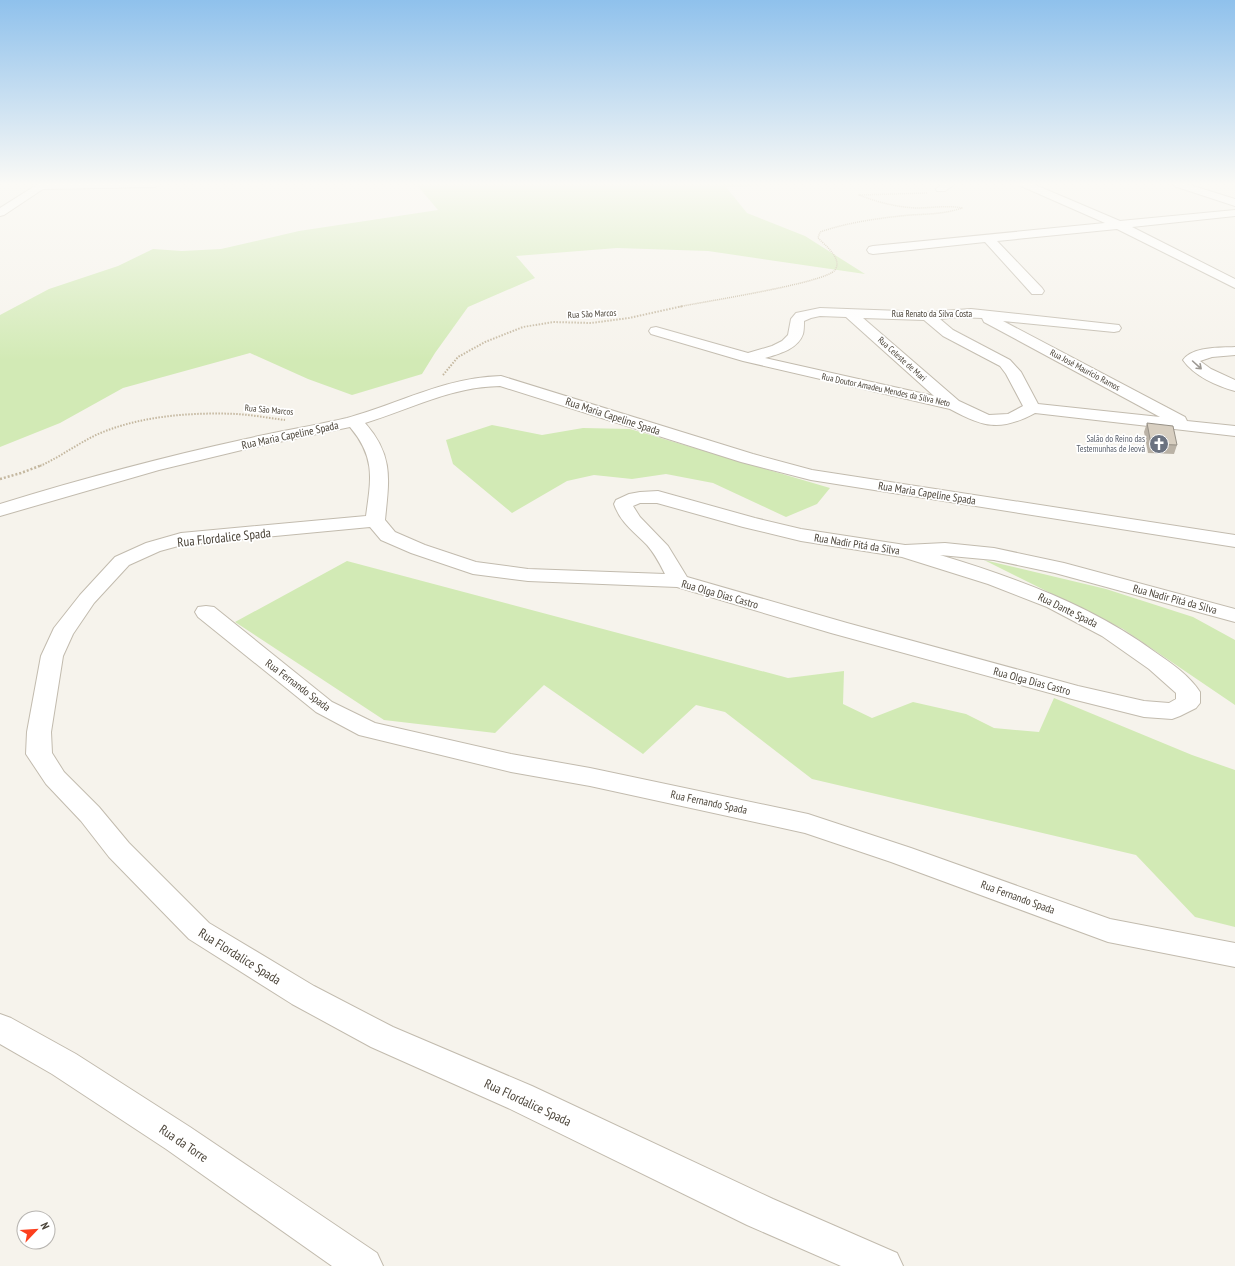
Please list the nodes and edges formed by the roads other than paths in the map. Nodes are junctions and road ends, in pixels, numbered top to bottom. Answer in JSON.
{"nodes":[{"id":1,"x":939,"y":243,"type":"edge"},
{"id":2,"x":993,"y":243,"type":"edge"},
{"id":3,"x":1154,"y":243,"type":"edge"},
{"id":4,"x":873,"y":250,"type":"dead end"},
{"id":5,"x":1235,"y":284,"type":"edge"},
{"id":6,"x":1038,"y":291,"type":"dead end"},
{"id":7,"x":850,"y":313,"type":"junction"},
{"id":8,"x":983,"y":315,"type":"junction"},
{"id":9,"x":928,"y":316,"type":"junction"},
{"id":10,"x":1114,"y":328,"type":"dead end"},
{"id":11,"x":656,"y":331,"type":"dead end"},
{"id":12,"x":1235,"y":351,"type":"edge"},
{"id":13,"x":748,"y":358,"type":"junction"},
{"id":14,"x":1235,"y":386,"type":"edge"},
{"id":15,"x":955,"y":405,"type":"junction"},
{"id":16,"x":1032,"y":408,"type":"junction"},
{"id":17,"x":354,"y":421,"type":"junction"},
{"id":18,"x":1187,"y":426,"type":"junction"},
{"id":19,"x":1235,"y":431,"type":"edge"},
{"id":20,"x":0,"y":510,"type":"edge"},
{"id":21,"x":375,"y":521,"type":"junction"},
{"id":22,"x":1235,"y":540,"type":"edge"},
{"id":23,"x":905,"y":551,"type":"junction"},
{"id":24,"x":678,"y":581,"type":"junction"},
{"id":25,"x":206,"y":612,"type":"dead end"},
{"id":26,"x":1235,"y":616,"type":"edge"},
{"id":27,"x":1172,"y":711,"type":"joint"},
{"id":28,"x":1235,"y":956,"type":"edge"},
{"id":29,"x":0,"y":1028,"type":"edge"},
{"id":30,"x":364,"y":1266,"type":"edge"},
{"id":31,"x":884,"y":1266,"type":"edge"}],
"edges":[{"from":1,"to":4,"type":"street"},
{"from":2,"to":6,"type":"street"},
{"from":3,"to":5,"type":"street"},
{"from":7,"to":9,"type":"street","name":"Rua Renato da Silva Costa"},
{"from":7,"to":13,"type":"street","name":"Rua Renato da Silva Costa"},
{"from":7,"to":15,"type":"street","name":"Rua Celeste de Mari"},
{"from":8,"to":9,"type":"street","name":"Rua Renato da Silva Costa"},
{"from":8,"to":10,"type":"street","name":"Rua Renato da Silva Costa"},
{"from":8,"to":18,"type":"street","name":"Rua José Maurício Ramos"},
{"from":9,"to":16,"type":"street"},
{"from":11,"to":13,"type":"street","name":"Rua Doutor Amadeu Mendes da Silva Neto"},
{"from":12,"to":14,"type":"street","one_way":true},
{"from":13,"to":15,"type":"street","name":"Rua Doutor Amadeu Mendes da Silva Neto"},
{"from":15,"to":16,"type":"street","name":"Rua Doutor Amadeu Mendes da Silva Neto"},
{"from":16,"to":18,"type":"street"},
{"from":17,"to":20,"type":"street","name":"Rua Maria Capeline Spada"},
{"from":17,"to":21,"type":"street"},
{"from":17,"to":22,"type":"street","name":"Rua Maria Capeline Spada"},
{"from":18,"to":19,"type":"street"},
{"from":21,"to":24,"type":"street","name":"Rua Olga Dias Castro"},
{"from":21,"to":31,"type":"street","name":"Rua Flordalice Spada"},
{"from":23,"to":24,"type":"street","name":"Rua Nadir Pitá da Silva"},
{"from":23,"to":26,"type":"street","name":"Rua Nadir Pitá da Silva"},
{"from":23,"to":27,"type":"street","name":"Rua Dante Spada"},
{"from":24,"to":27,"type":"street","name":"Rua Olga Dias Castro"},
{"from":25,"to":28,"type":"street","name":"Rua Fernando Spada"},
{"from":29,"to":30,"type":"street","name":"Rua da Torre"}]}
